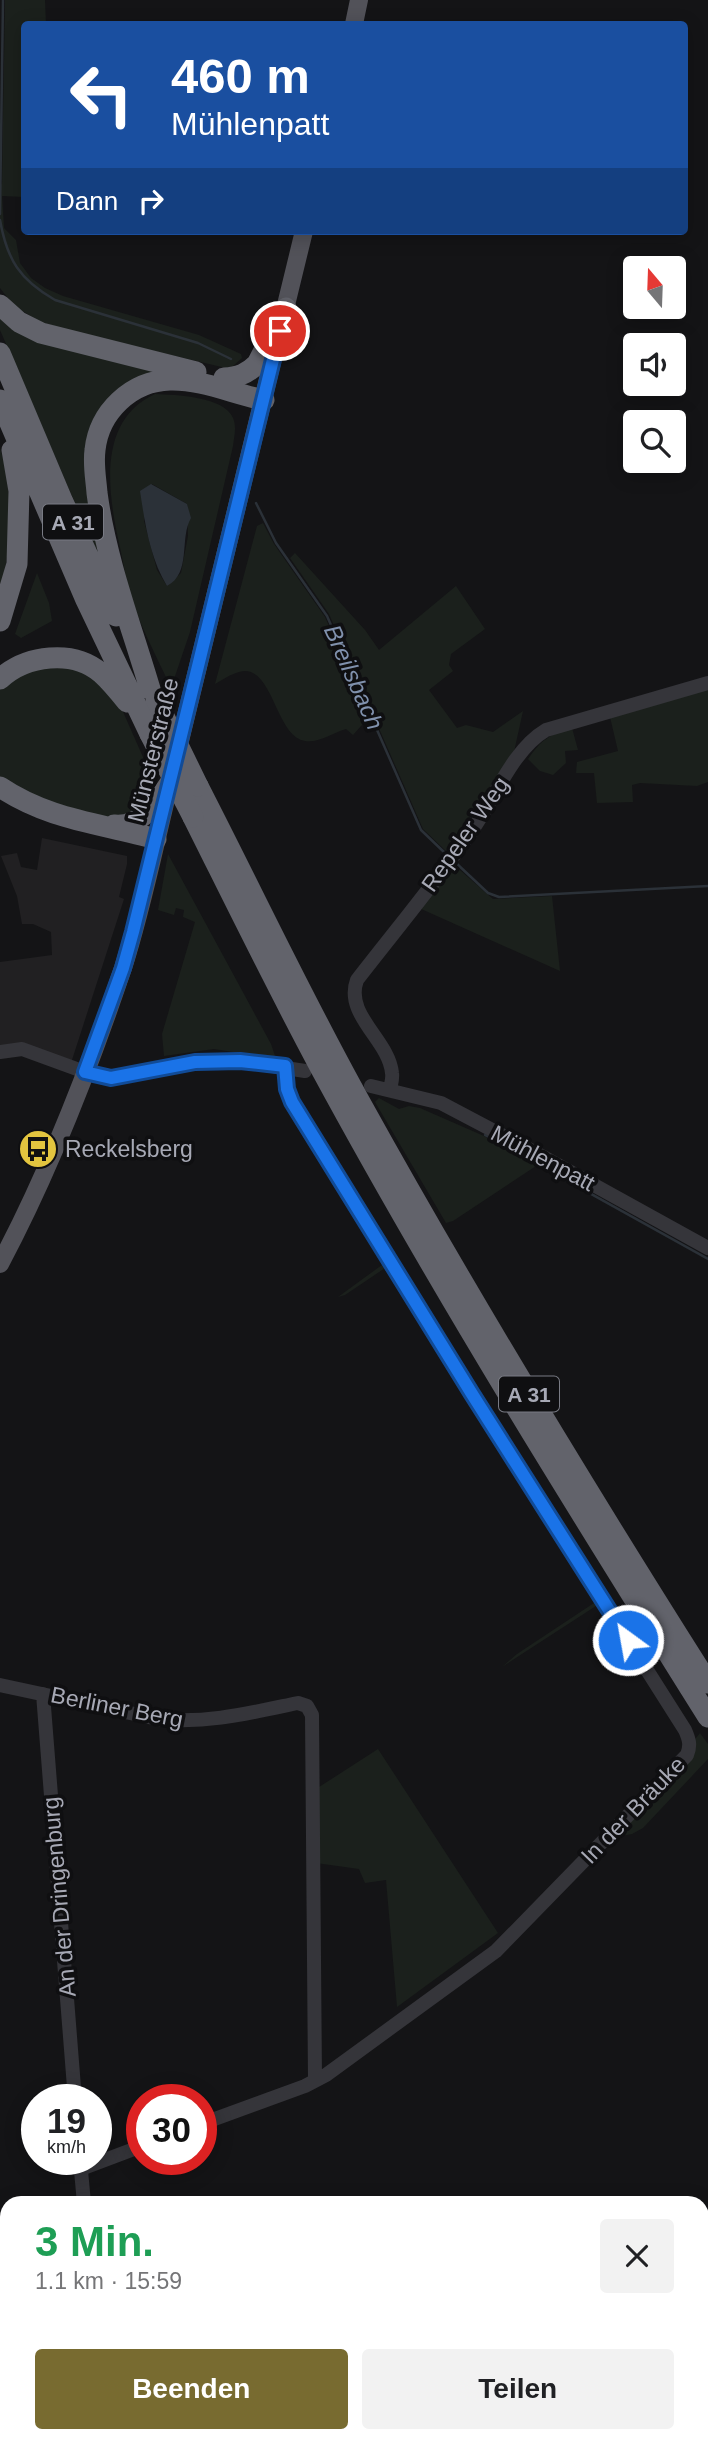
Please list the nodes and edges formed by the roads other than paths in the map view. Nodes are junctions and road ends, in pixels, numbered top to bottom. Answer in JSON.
{"nodes":[{"id":1,"x":359,"y":0,"type":"edge"},
{"id":2,"x":355,"y":21,"type":"edge"},
{"id":3,"x":303,"y":235,"type":"edge"},
{"id":4,"x":0,"y":305,"type":"edge"},
{"id":5,"x":286,"y":308,"type":"junction"},
{"id":6,"x":0,"y":353,"type":"edge"},
{"id":7,"x":224,"y":378,"type":"junction"},
{"id":8,"x":265,"y":394,"type":"junction"},
{"id":9,"x":3,"y":407,"type":"edge"},
{"id":10,"x":0,"y":621,"type":"edge"},
{"id":11,"x":0,"y":679,"type":"edge"},
{"id":12,"x":708,"y":682,"type":"edge"},
{"id":13,"x":153,"y":695,"type":"junction"},
{"id":14,"x":148,"y":729,"type":"junction"},
{"id":15,"x":170,"y":783,"type":"junction"},
{"id":16,"x":0,"y":787,"type":"edge"},
{"id":17,"x":0,"y":801,"type":"edge"},
{"id":18,"x":96,"y":824,"type":"junction"},
{"id":19,"x":155,"y":846,"type":"junction"},
{"id":20,"x":0,"y":1052,"type":"edge"},
{"id":21,"x":285,"y":1066,"type":"junction"},
{"id":22,"x":304,"y":1071,"type":"dead end"},
{"id":23,"x":85,"y":1072,"type":"junction"},
{"id":24,"x":371,"y":1086,"type":"dead end"},
{"id":25,"x":390,"y":1090,"type":"junction"},
{"id":26,"x":708,"y":1248,"type":"edge"},
{"id":27,"x":0,"y":1264,"type":"edge"},
{"id":28,"x":708,"y":1683,"type":"edge"},
{"id":29,"x":0,"y":1685,"type":"edge"},
{"id":30,"x":43,"y":1694,"type":"junction"},
{"id":31,"x":708,"y":1717,"type":"edge"},
{"id":32,"x":315,"y":2080,"type":"junction"},
{"id":33,"x":74,"y":2084,"type":"edge"},
{"id":34,"x":217,"y":2118,"type":"edge"},
{"id":35,"x":81,"y":2175,"type":"edge"},
{"id":36,"x":83,"y":2196,"type":"edge"}],
"edges":[{"from":1,"to":2,"type":"main road"},
{"from":3,"to":5,"type":"main road","name":"Münsterstraße"},
{"from":4,"to":7,"type":"highway"},
{"from":5,"to":7,"type":"highway"},
{"from":5,"to":8,"type":"main road","name":"Münsterstraße"},
{"from":6,"to":13,"type":"highway","number":"A 31"},
{"from":7,"to":8,"type":"highway"},
{"from":8,"to":13,"type":"highway"},
{"from":8,"to":15,"type":"main road","name":"Münsterstraße"},
{"from":9,"to":10,"type":"highway"},
{"from":9,"to":14,"type":"highway","number":"A 31"},
{"from":11,"to":14,"type":"highway"},
{"from":12,"to":25,"type":"street","name":"Repeler Weg"},
{"from":13,"to":28,"type":"highway","number":"A 31","bridge":true},
{"from":14,"to":31,"type":"highway","number":"A 31","bridge":true},
{"from":15,"to":18,"type":"highway"},
{"from":15,"to":19,"type":"main road","name":"Münsterstraße"},
{"from":16,"to":18,"type":"highway"},
{"from":17,"to":19,"type":"highway"},
{"from":18,"to":19,"type":"highway"},
{"from":19,"to":23,"type":"main road","name":"Münsterstraße"},
{"from":20,"to":23,"type":"street"},
{"from":21,"to":22,"type":"street"},
{"from":21,"to":23,"type":"street"},
{"from":21,"to":32,"type":"street","name":"In der Bräuke"},
{"from":23,"to":27,"type":"main road","name":"Münsterstraße"},
{"from":24,"to":25,"type":"street","name":"Mühlenpatt"},
{"from":25,"to":26,"type":"street","name":"Mühlenpatt"},
{"from":29,"to":30,"type":"street","name":"Berliner Berg"},
{"from":30,"to":32,"type":"street","name":"Berliner Berg"},
{"from":30,"to":33,"type":"street","name":"An der Dringenburg"},
{"from":32,"to":34,"type":"street","name":"In der Bräuke"},
{"from":35,"to":36,"type":"street"}]}
